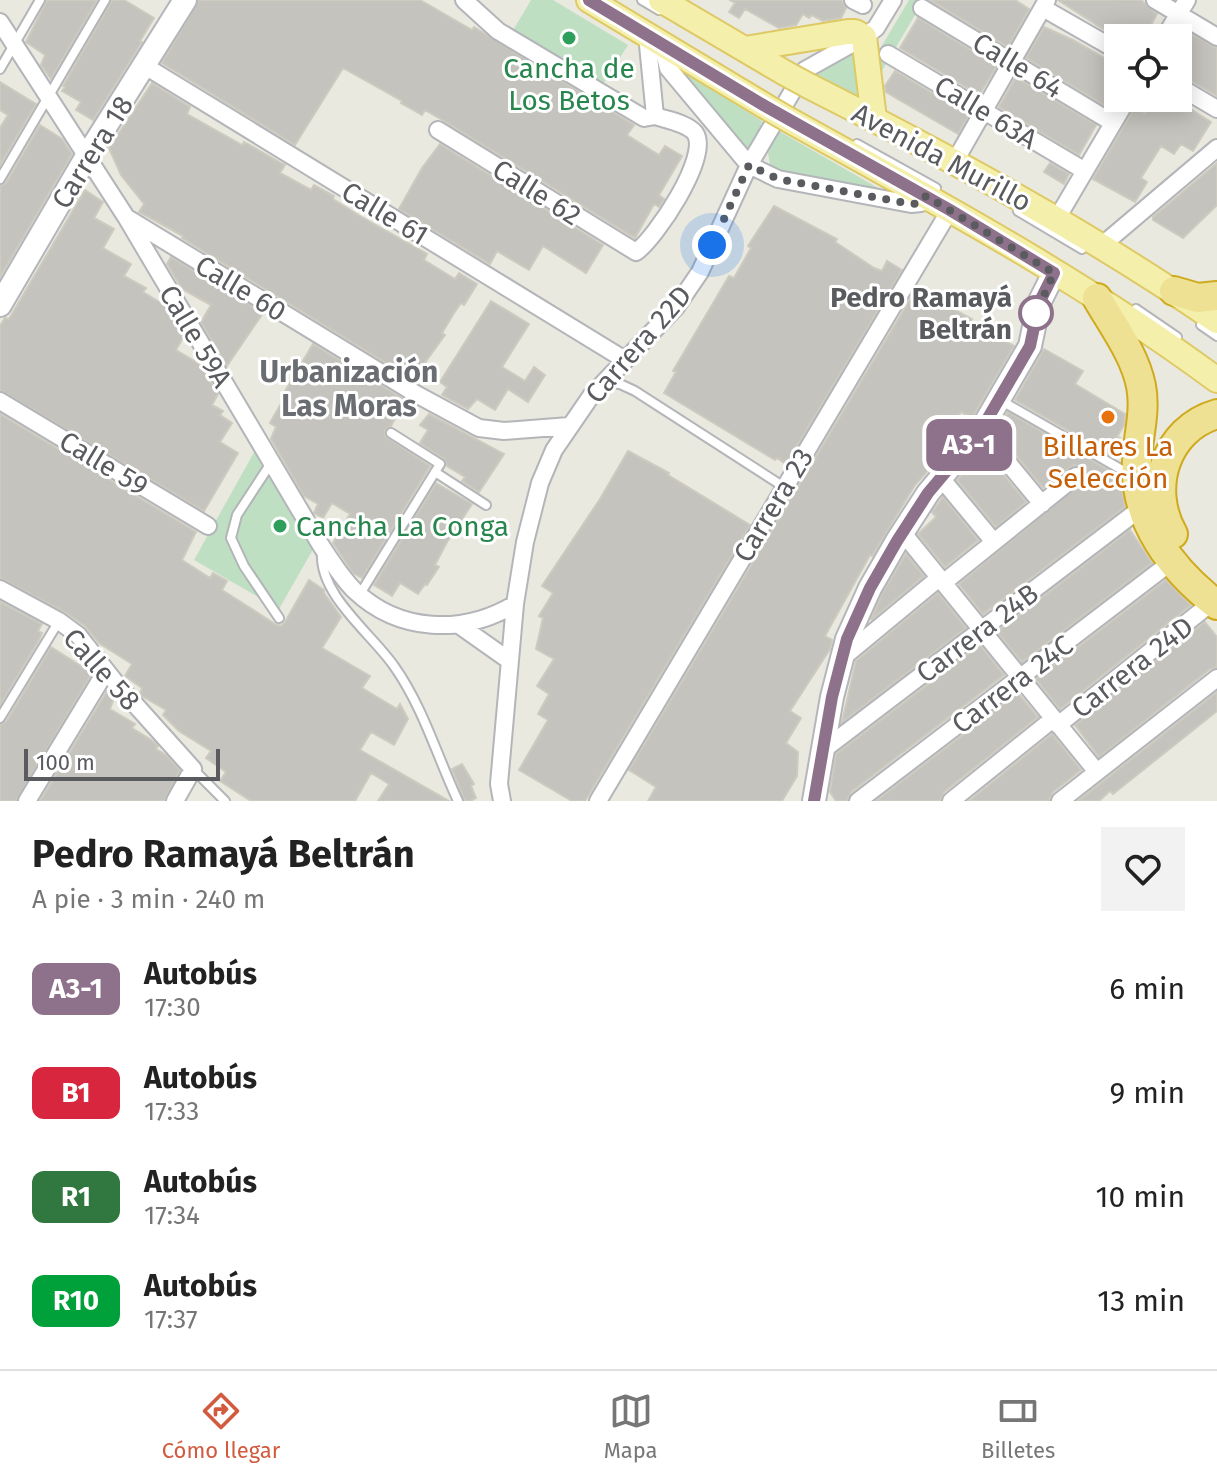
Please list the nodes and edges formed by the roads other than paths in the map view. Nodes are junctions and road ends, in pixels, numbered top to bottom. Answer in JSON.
{"nodes":[{"id":1,"x":40,"y":0,"type":"edge"},
{"id":2,"x":105,"y":0,"type":"edge"},
{"id":3,"x":185,"y":0,"type":"edge"},
{"id":4,"x":464,"y":0,"type":"edge"},
{"id":5,"x":589,"y":0,"type":"edge"},
{"id":6,"x":642,"y":0,"type":"edge"},
{"id":7,"x":661,"y":0,"type":"edge"},
{"id":8,"x":893,"y":0,"type":"edge"},
{"id":9,"x":1155,"y":0,"type":"edge"},
{"id":10,"x":1043,"y":3,"type":"edge"},
{"id":11,"x":1183,"y":7,"type":"edge"},
{"id":12,"x":922,"y":8,"type":"dead end"},
{"id":13,"x":0,"y":22,"type":"edge"},
{"id":14,"x":864,"y":37,"type":"junction"},
{"id":15,"x":1217,"y":37,"type":"edge"},
{"id":16,"x":654,"y":39,"type":"junction"},
{"id":17,"x":1104,"y":42,"type":"edge"},
{"id":18,"x":15,"y":44,"type":"junction"},
{"id":19,"x":690,"y":49,"type":"dead end"},
{"id":20,"x":745,"y":49,"type":"junction"},
{"id":21,"x":888,"y":54,"type":"dead end"},
{"id":22,"x":1012,"y":61,"type":"junction"},
{"id":23,"x":145,"y":66,"type":"junction"},
{"id":24,"x":0,"y":69,"type":"edge"},
{"id":25,"x":783,"y":77,"type":"junction"},
{"id":26,"x":807,"y":90,"type":"junction"},
{"id":27,"x":1192,"y":94,"type":"edge"},
{"id":28,"x":49,"y":96,"type":"junction"},
{"id":29,"x":768,"y":102,"type":"junction"},
{"id":30,"x":1217,"y":109,"type":"edge"},
{"id":31,"x":984,"y":111,"type":"junction"},
{"id":32,"x":1120,"y":112,"type":"edge"},
{"id":33,"x":655,"y":116,"type":"junction"},
{"id":34,"x":874,"y":119,"type":"junction"},
{"id":35,"x":1113,"y":123,"type":"junction"},
{"id":36,"x":438,"y":130,"type":"dead end"},
{"id":37,"x":847,"y":139,"type":"dead end"},
{"id":38,"x":1217,"y":148,"type":"edge"},
{"id":39,"x":87,"y":156,"type":"junction"},
{"id":40,"x":955,"y":161,"type":"junction"},
{"id":41,"x":749,"y":165,"type":"junction"},
{"id":42,"x":1085,"y":171,"type":"junction"},
{"id":43,"x":0,"y":179,"type":"edge"},
{"id":44,"x":973,"y":184,"type":"dead end"},
{"id":45,"x":939,"y":199,"type":"junction"},
{"id":46,"x":1008,"y":205,"type":"dead end"},
{"id":47,"x":126,"y":217,"type":"junction"},
{"id":48,"x":1056,"y":220,"type":"junction"},
{"id":49,"x":1098,"y":252,"type":"junction"},
{"id":50,"x":1051,"y":264,"type":"junction"},
{"id":51,"x":1174,"y":291,"type":"junction"},
{"id":52,"x":1101,"y":292,"type":"junction"},
{"id":53,"x":1217,"y":296,"type":"edge"},
{"id":54,"x":0,"y":305,"type":"edge"},
{"id":55,"x":1205,"y":320,"type":"edge"},
{"id":56,"x":1217,"y":336,"type":"edge"},
{"id":57,"x":1181,"y":340,"type":"dead end"},
{"id":58,"x":625,"y":360,"type":"junction"},
{"id":59,"x":1217,"y":380,"type":"edge"},
{"id":60,"x":603,"y":383,"type":"junction"},
{"id":61,"x":999,"y":400,"type":"junction"},
{"id":62,"x":0,"y":401,"type":"edge"},
{"id":63,"x":1217,"y":414,"type":"edge"},
{"id":64,"x":569,"y":426,"type":"junction"},
{"id":65,"x":981,"y":430,"type":"junction"},
{"id":66,"x":391,"y":433,"type":"dead end"},
{"id":67,"x":271,"y":462,"type":"junction"},
{"id":68,"x":438,"y":468,"type":"junction"},
{"id":69,"x":1124,"y":471,"type":"dead end"},
{"id":70,"x":1076,"y":476,"type":"dead end"},
{"id":71,"x":941,"y":478,"type":"junction"},
{"id":72,"x":784,"y":487,"type":"junction"},
{"id":73,"x":1042,"y":504,"type":"junction"},
{"id":74,"x":486,"y":505,"type":"dead end"},
{"id":75,"x":1132,"y":515,"type":"dead end"},
{"id":76,"x":208,"y":526,"type":"dead end"},
{"id":77,"x":903,"y":533,"type":"junction"},
{"id":78,"x":994,"y":542,"type":"junction"},
{"id":79,"x":323,"y":548,"type":"junction"},
{"id":80,"x":1166,"y":566,"type":"dead end"},
{"id":81,"x":941,"y":580,"type":"junction"},
{"id":82,"x":1217,"y":581,"type":"edge"},
{"id":83,"x":0,"y":589,"type":"edge"},
{"id":84,"x":359,"y":595,"type":"junction"},
{"id":85,"x":515,"y":604,"type":"junction"},
{"id":86,"x":1211,"y":607,"type":"edge"},
{"id":87,"x":279,"y":618,"type":"dead end"},
{"id":88,"x":59,"y":621,"type":"junction"},
{"id":89,"x":459,"y":625,"type":"junction"},
{"id":90,"x":981,"y":629,"type":"junction"},
{"id":91,"x":841,"y":659,"type":"junction"},
{"id":92,"x":510,"y":661,"type":"junction"},
{"id":93,"x":106,"y":671,"type":"junction"},
{"id":94,"x":1020,"y":678,"type":"junction"},
{"id":95,"x":1217,"y":678,"type":"edge"},
{"id":96,"x":0,"y":718,"type":"edge"},
{"id":97,"x":1056,"y":722,"type":"junction"},
{"id":98,"x":822,"y":751,"type":"junction"},
{"id":99,"x":193,"y":769,"type":"junction"},
{"id":100,"x":1097,"y":772,"type":"junction"},
{"id":101,"x":821,"y":796,"type":"edge"},
{"id":102,"x":27,"y":801,"type":"edge"},
{"id":103,"x":175,"y":801,"type":"edge"},
{"id":104,"x":225,"y":801,"type":"edge"},
{"id":105,"x":458,"y":801,"type":"edge"},
{"id":106,"x":502,"y":801,"type":"edge"},
{"id":107,"x":598,"y":801,"type":"edge"},
{"id":108,"x":858,"y":801,"type":"edge"},
{"id":109,"x":951,"y":801,"type":"edge"},
{"id":110,"x":1060,"y":801,"type":"edge"}],
"edges":[{"from":1,"to":18,"type":"lane"},
{"from":2,"to":28,"type":"lane"},
{"from":3,"to":23,"type":"street","name":"Carrera 18"},
{"from":4,"to":33,"type":"street"},
{"from":5,"to":16,"type":"main road","name":"Avenida Murillo"},
{"from":6,"to":25,"type":"lane"},
{"from":7,"to":20,"type":"main road","name":"Avenida Murillo"},
{"from":8,"to":14,"type":"street","name":"Carrera 22D"},
{"from":9,"to":11,"type":"street"},
{"from":10,"to":17,"type":"street"},
{"from":10,"to":22,"type":"street"},
{"from":11,"to":15,"type":"street"},
{"from":12,"to":22,"type":"street","name":"Calle 64"},
{"from":13,"to":18,"type":"street","name":"Calle 60"},
{"from":14,"to":20,"type":"main road"},
{"from":14,"to":34,"type":"main road"},
{"from":14,"to":41,"type":"street","name":"Carrera 22D"},
{"from":16,"to":29,"type":"main road","name":"Avenida Murillo"},
{"from":16,"to":33,"type":"street"},
{"from":16,"to":41,"type":"street"},
{"from":18,"to":24,"type":"lane"},
{"from":18,"to":28,"type":"street","name":"Calle 60"},
{"from":19,"to":29,"type":"lane"},
{"from":20,"to":25,"type":"main road","name":"Avenida Murillo"},
{"from":21,"to":31,"type":"street","name":"Calle 63A"},
{"from":22,"to":31,"type":"street"},
{"from":22,"to":35,"type":"street","name":"Calle 64"},
{"from":23,"to":39,"type":"street","name":"Carrera 18"},
{"from":23,"to":58,"type":"street","name":"Calle 61"},
{"from":25,"to":26,"type":"main road","name":"Avenida Murillo","bridge":true},
{"from":26,"to":34,"type":"main road","name":"Avenida Murillo"},
{"from":26,"to":44,"type":"lane"},
{"from":27,"to":30,"type":"street"},
{"from":28,"to":39,"type":"street","name":"Calle 60"},
{"from":28,"to":43,"type":"lane"},
{"from":29,"to":45,"type":"main road","name":"Avenida Murillo","bridge":true},
{"from":31,"to":40,"type":"street"},
{"from":31,"to":42,"type":"street","name":"Calle 63A"},
{"from":32,"to":35,"type":"street"},
{"from":33,"to":36,"type":"street","name":"Calle 62"},
{"from":34,"to":40,"type":"main road","name":"Avenida Murillo"},
{"from":35,"to":42,"type":"street"},
{"from":37,"to":45,"type":"lane"},
{"from":38,"to":49,"type":"street"},
{"from":39,"to":47,"type":"street","name":"Calle 60"},
{"from":39,"to":54,"type":"street","name":"Carrera 18"},
{"from":40,"to":48,"type":"main road","name":"Avenida Murillo"},
{"from":41,"to":45,"type":"street"},
{"from":41,"to":58,"type":"street","name":"Carrera 22D"},
{"from":42,"to":48,"type":"street"},
{"from":45,"to":50,"type":"main road","name":"Avenida Murillo"},
{"from":45,"to":72,"type":"street","name":"Carrera 23"},
{"from":46,"to":49,"type":"lane"},
{"from":47,"to":64,"type":"street","name":"Calle 60"},
{"from":47,"to":67,"type":"street","name":"Calle 59A"},
{"from":48,"to":49,"type":"main road","name":"Avenida Murillo"},
{"from":49,"to":51,"type":"main road","name":"Avenida Murillo"},
{"from":50,"to":52,"type":"main road","name":"Avenida Murillo"},
{"from":50,"to":61,"type":"street"},
{"from":51,"to":53,"type":"highway"},
{"from":51,"to":55,"type":"main road","name":"Avenida Murillo"},
{"from":52,"to":57,"type":"lane"},
{"from":52,"to":59,"type":"main road","name":"Avenida Murillo"},
{"from":52,"to":86,"type":"highway"},
{"from":55,"to":56,"type":"lane"},
{"from":58,"to":60,"type":"street","name":"Carrera 22D"},
{"from":60,"to":64,"type":"street","name":"Carrera 22D"},
{"from":60,"to":72,"type":"lane"},
{"from":61,"to":65,"type":"street"},
{"from":61,"to":69,"type":"lane"},
{"from":62,"to":76,"type":"street","name":"Calle 59"},
{"from":63,"to":82,"type":"highway"},
{"from":64,"to":85,"type":"street","name":"Carrera 22D"},
{"from":65,"to":71,"type":"street"},
{"from":65,"to":73,"type":"street"},
{"from":66,"to":68,"type":"lane"},
{"from":67,"to":79,"type":"street","name":"Calle 59A"},
{"from":67,"to":87,"type":"lane"},
{"from":68,"to":74,"type":"lane"},
{"from":68,"to":84,"type":"lane"},
{"from":70,"to":73,"type":"street"},
{"from":71,"to":77,"type":"street"},
{"from":71,"to":78,"type":"street"},
{"from":72,"to":107,"type":"street","name":"Carrera 23"},
{"from":73,"to":78,"type":"street"},
{"from":75,"to":90,"type":"street","name":"Carrera 24B"},
{"from":77,"to":81,"type":"street"},
{"from":77,"to":91,"type":"street"},
{"from":78,"to":81,"type":"street"},
{"from":79,"to":84,"type":"street","name":"Calle 59A"},
{"from":79,"to":105,"type":"lane"},
{"from":80,"to":94,"type":"street","name":"Carrera 24C"},
{"from":81,"to":90,"type":"street"},
{"from":81,"to":91,"type":"street"},
{"from":83,"to":88,"type":"street","name":"Calle 58"},
{"from":84,"to":89,"type":"street","name":"Calle 59A"},
{"from":85,"to":89,"type":"street","name":"Calle 59A"},
{"from":85,"to":92,"type":"street","name":"Carrera 22D"},
{"from":86,"to":97,"type":"street","name":"Carrera 24D"},
{"from":88,"to":93,"type":"street","name":"Calle 58"},
{"from":88,"to":96,"type":"lane"},
{"from":89,"to":92,"type":"street"},
{"from":90,"to":94,"type":"street"},
{"from":90,"to":98,"type":"street","name":"Carrera 24B"},
{"from":91,"to":98,"type":"street"},
{"from":92,"to":106,"type":"street","name":"Carrera 22D"},
{"from":93,"to":99,"type":"street","name":"Calle 58"},
{"from":93,"to":102,"type":"street"},
{"from":94,"to":97,"type":"street"},
{"from":94,"to":108,"type":"street","name":"Carrera 24C"},
{"from":95,"to":100,"type":"street"},
{"from":97,"to":100,"type":"street"},
{"from":97,"to":109,"type":"street","name":"Carrera 24D"},
{"from":98,"to":101,"type":"street"},
{"from":99,"to":103,"type":"street"},
{"from":99,"to":104,"type":"lane","name":"Calle 58"},
{"from":100,"to":110,"type":"street"}]}
